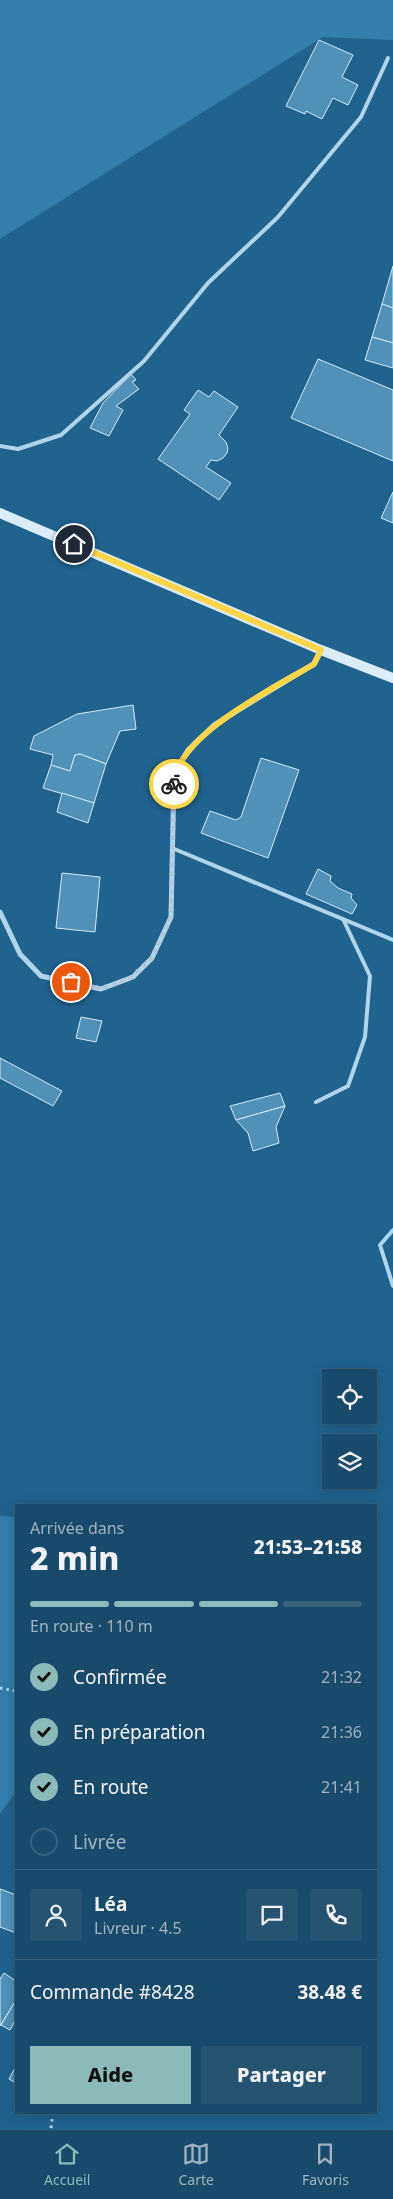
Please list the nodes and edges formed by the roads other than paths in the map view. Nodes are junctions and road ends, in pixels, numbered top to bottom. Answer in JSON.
{"nodes":[{"id":1,"x":388,"y":58,"type":"dead end"},
{"id":2,"x":0,"y":446,"type":"edge"},
{"id":3,"x":0,"y":513,"type":"edge"},
{"id":4,"x":321,"y":650,"type":"junction"},
{"id":5,"x":393,"y":678,"type":"edge"},
{"id":6,"x":172,"y":848,"type":"junction"},
{"id":7,"x":0,"y":912,"type":"edge"},
{"id":8,"x":343,"y":919,"type":"junction"},
{"id":9,"x":393,"y":940,"type":"edge"},
{"id":10,"x":316,"y":1102,"type":"dead end"},
{"id":11,"x":393,"y":1230,"type":"edge"},
{"id":12,"x":393,"y":1286,"type":"edge"}],
"edges":[{"from":1,"to":2,"type":"lane"},
{"from":3,"to":4,"type":"main road"},
{"from":4,"to":5,"type":"main road"},
{"from":4,"to":6,"type":"street"},
{"from":6,"to":7,"type":"street"},
{"from":6,"to":8,"type":"lane"},
{"from":8,"to":9,"type":"lane"},
{"from":8,"to":10,"type":"lane"},
{"from":11,"to":12,"type":"lane"}]}
